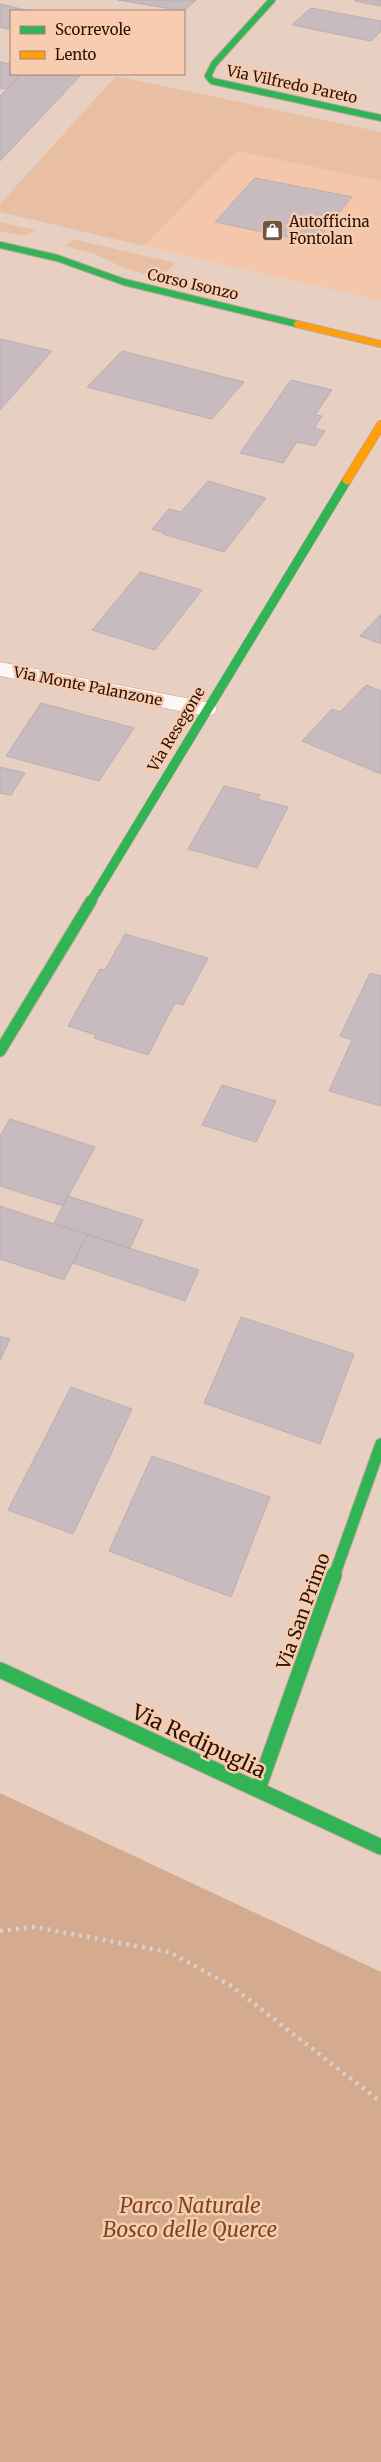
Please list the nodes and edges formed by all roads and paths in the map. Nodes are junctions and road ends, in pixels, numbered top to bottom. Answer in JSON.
{"nodes":[{"id":1,"x":272,"y":0,"type":"edge"},
{"id":2,"x":381,"y":118,"type":"edge"},
{"id":3,"x":0,"y":244,"type":"edge"},
{"id":4,"x":381,"y":344,"type":"edge"},
{"id":5,"x":381,"y":425,"type":"edge"},
{"id":6,"x":0,"y":669,"type":"edge"},
{"id":7,"x":206,"y":709,"type":"junction"},
{"id":8,"x":0,"y":1051,"type":"edge"},
{"id":9,"x":381,"y":1444,"type":"edge"},
{"id":10,"x":0,"y":1670,"type":"edge"},
{"id":11,"x":0,"y":1767,"type":"edge"},
{"id":12,"x":258,"y":1789,"type":"junction"},
{"id":13,"x":381,"y":1847,"type":"edge"},
{"id":14,"x":0,"y":1931,"type":"edge"},
{"id":15,"x":381,"y":1946,"type":"edge"},
{"id":16,"x":381,"y":2102,"type":"edge"}],
"edges":[{"from":1,"to":2,"type":"street","name":"Via Vilfredo Pareto"},
{"from":3,"to":4,"type":"street","name":"Corso Isonzo"},
{"from":5,"to":7,"type":"street","name":"Via Resegone"},
{"from":6,"to":7,"type":"street","name":"Via Monte Palanzone"},
{"from":7,"to":8,"type":"street","name":"Via Resegone"},
{"from":9,"to":12,"type":"street","name":"Via San Primo"},
{"from":10,"to":12,"type":"street","name":"Via Redipuglia"},
{"from":11,"to":15,"type":"path"},
{"from":12,"to":13,"type":"street","name":"Via Redipuglia"},
{"from":14,"to":16,"type":"path"}]}
